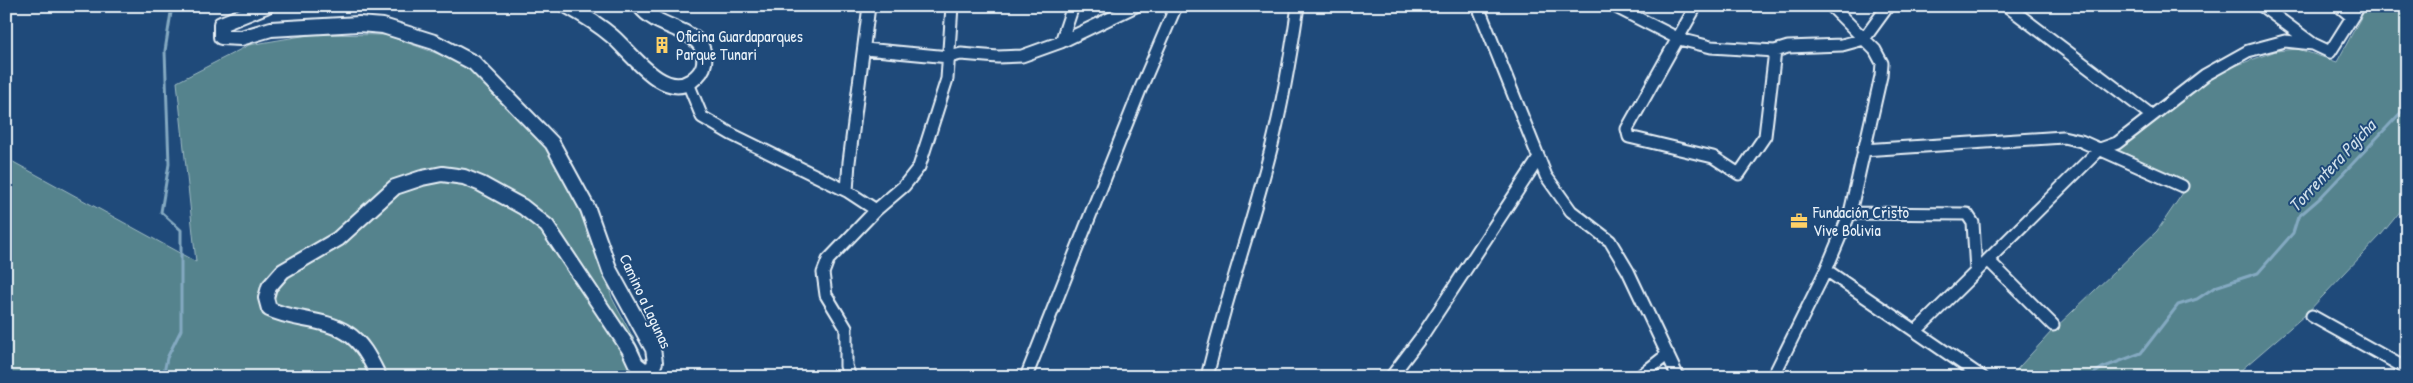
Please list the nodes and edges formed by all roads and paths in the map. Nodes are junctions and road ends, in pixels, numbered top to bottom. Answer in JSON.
{"nodes":[{"id":1,"x":266,"y":6,"type":"edge"},
{"id":2,"x":567,"y":6,"type":"edge"},
{"id":3,"x":640,"y":6,"type":"edge"},
{"id":4,"x":869,"y":6,"type":"edge"},
{"id":5,"x":952,"y":6,"type":"edge"},
{"id":6,"x":1073,"y":6,"type":"edge"},
{"id":7,"x":1136,"y":6,"type":"edge"},
{"id":8,"x":1176,"y":6,"type":"edge"},
{"id":9,"x":1298,"y":6,"type":"edge"},
{"id":10,"x":1490,"y":6,"type":"edge"},
{"id":11,"x":1614,"y":6,"type":"edge"},
{"id":12,"x":1696,"y":6,"type":"edge"},
{"id":13,"x":1831,"y":6,"type":"edge"},
{"id":14,"x":1888,"y":6,"type":"edge"},
{"id":15,"x":2008,"y":6,"type":"edge"},
{"id":16,"x":2262,"y":6,"type":"edge"},
{"id":17,"x":2339,"y":6,"type":"edge"},
{"id":18,"x":2359,"y":6,"type":"edge"},
{"id":19,"x":1479,"y":10,"type":"edge"},
{"id":20,"x":2351,"y":16,"type":"junction"},
{"id":21,"x":1864,"y":38,"type":"junction"},
{"id":22,"x":1679,"y":39,"type":"junction"},
{"id":23,"x":1061,"y":42,"type":"junction"},
{"id":24,"x":2313,"y":44,"type":"junction"},
{"id":25,"x":865,"y":49,"type":"junction"},
{"id":26,"x":1775,"y":51,"type":"junction"},
{"id":27,"x":949,"y":57,"type":"junction"},
{"id":28,"x":688,"y":83,"type":"junction"},
{"id":29,"x":2151,"y":115,"type":"junction"},
{"id":30,"x":2100,"y":149,"type":"junction"},
{"id":31,"x":1863,"y":150,"type":"junction"},
{"id":32,"x":1539,"y":158,"type":"junction"},
{"id":33,"x":2182,"y":186,"type":"dead end"},
{"id":34,"x":847,"y":191,"type":"junction"},
{"id":35,"x":876,"y":210,"type":"junction"},
{"id":36,"x":1850,"y":213,"type":"junction"},
{"id":37,"x":1988,"y":260,"type":"junction"},
{"id":38,"x":1826,"y":270,"type":"junction"},
{"id":39,"x":1976,"y":272,"type":"junction"},
{"id":40,"x":2312,"y":316,"type":"dead end"},
{"id":41,"x":2053,"y":325,"type":"dead end"},
{"id":42,"x":1916,"y":331,"type":"junction"},
{"id":43,"x":1668,"y":354,"type":"junction"},
{"id":44,"x":2407,"y":370,"type":"edge"},
{"id":45,"x":379,"y":377,"type":"edge"},
{"id":46,"x":850,"y":377,"type":"edge"},
{"id":47,"x":1026,"y":377,"type":"edge"},
{"id":48,"x":1207,"y":377,"type":"edge"},
{"id":49,"x":1392,"y":377,"type":"edge"},
{"id":50,"x":1639,"y":377,"type":"edge"},
{"id":51,"x":1678,"y":377,"type":"edge"},
{"id":52,"x":1773,"y":377,"type":"edge"},
{"id":53,"x":1982,"y":377,"type":"edge"}],
"edges":[{"from":1,"to":45,"type":"street","name":"Camino a Lagunas"},
{"from":2,"to":28,"type":"street"},
{"from":3,"to":28,"type":"street"},
{"from":4,"to":25,"type":"street"},
{"from":5,"to":27,"type":"street"},
{"from":6,"to":23,"type":"street"},
{"from":7,"to":23,"type":"street"},
{"from":8,"to":47,"type":"street"},
{"from":9,"to":48,"type":"street"},
{"from":10,"to":19,"type":"street"},
{"from":11,"to":22,"type":"street"},
{"from":12,"to":22,"type":"street"},
{"from":13,"to":21,"type":"street"},
{"from":14,"to":21,"type":"street"},
{"from":15,"to":29,"type":"street"},
{"from":16,"to":24,"type":"street"},
{"from":17,"to":20,"type":"street"},
{"from":18,"to":20,"type":"street"},
{"from":19,"to":32,"type":"street"},
{"from":20,"to":24,"type":"street"},
{"from":21,"to":26,"type":"street"},
{"from":21,"to":31,"type":"street"},
{"from":22,"to":26,"type":"street"},
{"from":22,"to":26,"type":"street"},
{"from":23,"to":27,"type":"street"},
{"from":24,"to":29,"type":"street"},
{"from":25,"to":27,"type":"street"},
{"from":25,"to":34,"type":"street"},
{"from":27,"to":35,"type":"street"},
{"from":28,"to":34,"type":"street"},
{"from":29,"to":30,"type":"street"},
{"from":30,"to":31,"type":"street"},
{"from":30,"to":33,"type":"street"},
{"from":30,"to":37,"type":"street"},
{"from":31,"to":36,"type":"street"},
{"from":32,"to":43,"type":"street"},
{"from":32,"to":49,"type":"street"},
{"from":34,"to":35,"type":"street"},
{"from":35,"to":46,"type":"street"},
{"from":36,"to":38,"type":"street"},
{"from":36,"to":39,"type":"street"},
{"from":37,"to":39,"type":"street"},
{"from":37,"to":41,"type":"street"},
{"from":38,"to":42,"type":"street"},
{"from":38,"to":52,"type":"street"},
{"from":39,"to":42,"type":"street"},
{"from":40,"to":44,"type":"street"},
{"from":42,"to":53,"type":"street"},
{"from":43,"to":50,"type":"street"},
{"from":43,"to":51,"type":"street"}]}
